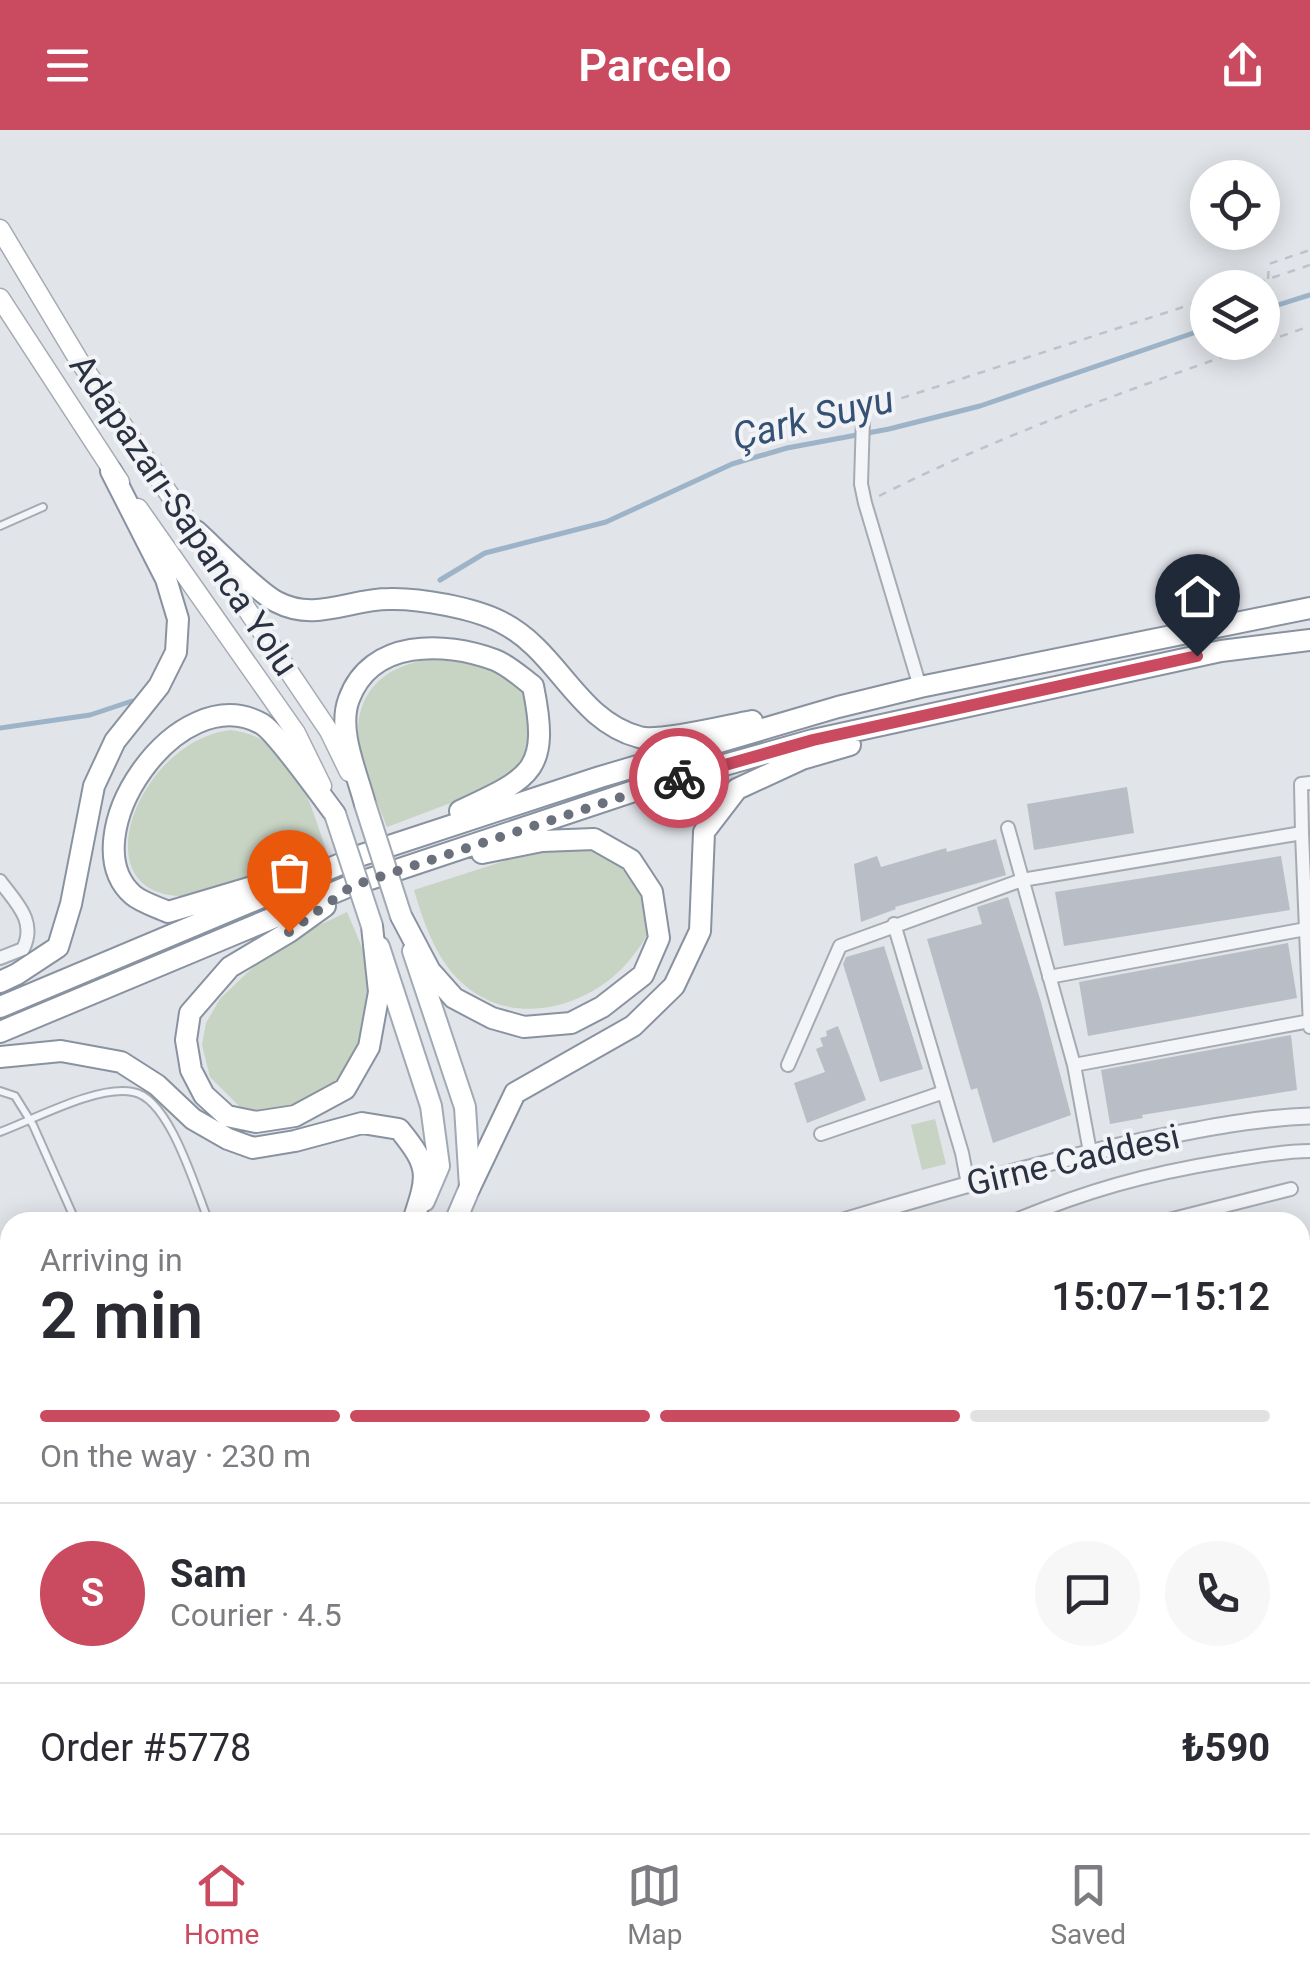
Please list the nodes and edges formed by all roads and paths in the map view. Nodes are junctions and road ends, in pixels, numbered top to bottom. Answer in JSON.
{"nodes":[{"id":1,"x":0,"y":229,"type":"edge"},
{"id":2,"x":1310,"y":250,"type":"edge"},
{"id":3,"x":1310,"y":265,"type":"edge"},
{"id":4,"x":1269,"y":270,"type":"edge"},
{"id":5,"x":1280,"y":275,"type":"edge"},
{"id":6,"x":0,"y":298,"type":"edge"},
{"id":7,"x":1190,"y":305,"type":"edge"},
{"id":8,"x":1310,"y":326,"type":"edge"},
{"id":9,"x":863,"y":418,"type":"joint"},
{"id":10,"x":112,"y":470,"type":"junction"},
{"id":11,"x":865,"y":504,"type":"junction"},
{"id":12,"x":43,"y":507,"type":"dead end"},
{"id":13,"x":0,"y":526,"type":"edge"},
{"id":14,"x":196,"y":531,"type":"junction"},
{"id":15,"x":1310,"y":608,"type":"edge"},
{"id":16,"x":1310,"y":640,"type":"edge"},
{"id":17,"x":920,"y":687,"type":"junction"},
{"id":18,"x":1049,"y":689,"type":"junction"},
{"id":19,"x":838,"y":707,"type":"junction"},
{"id":20,"x":1310,"y":782,"type":"edge"},
{"id":21,"x":365,"y":804,"type":"junction"},
{"id":22,"x":335,"y":814,"type":"junction"},
{"id":23,"x":1008,"y":828,"type":"dead end"},
{"id":24,"x":1302,"y":833,"type":"junction"},
{"id":25,"x":367,"y":854,"type":"junction"},
{"id":26,"x":406,"y":867,"type":"junction"},
{"id":27,"x":1022,"y":880,"type":"junction"},
{"id":28,"x":0,"y":882,"type":"edge"},
{"id":29,"x":352,"y":886,"type":"junction"},
{"id":30,"x":401,"y":916,"type":"junction"},
{"id":31,"x":894,"y":924,"type":"junction"},
{"id":32,"x":372,"y":926,"type":"junction"},
{"id":33,"x":1306,"y":929,"type":"junction"},
{"id":34,"x":1308,"y":956,"type":"edge"},
{"id":35,"x":0,"y":958,"type":"edge"},
{"id":36,"x":1049,"y":977,"type":"junction"},
{"id":37,"x":0,"y":982,"type":"edge"},
{"id":38,"x":0,"y":1007,"type":"edge"},
{"id":39,"x":1310,"y":1024,"type":"edge"},
{"id":40,"x":0,"y":1032,"type":"edge"},
{"id":41,"x":0,"y":1058,"type":"edge"},
{"id":42,"x":788,"y":1064,"type":"dead end"},
{"id":43,"x":1074,"y":1065,"type":"junction"},
{"id":44,"x":0,"y":1091,"type":"edge"},
{"id":45,"x":944,"y":1092,"type":"junction"},
{"id":46,"x":1310,"y":1116,"type":"edge"},
{"id":47,"x":30,"y":1121,"type":"junction"},
{"id":48,"x":0,"y":1132,"type":"edge"},
{"id":49,"x":821,"y":1134,"type":"dead end"},
{"id":50,"x":1310,"y":1151,"type":"edge"},
{"id":51,"x":1090,"y":1152,"type":"junction"},
{"id":52,"x":968,"y":1184,"type":"junction"},
{"id":53,"x":470,"y":1187,"type":"junction"},
{"id":54,"x":1291,"y":1190,"type":"dead end"},
{"id":55,"x":71,"y":1212,"type":"edge"},
{"id":56,"x":206,"y":1212,"type":"edge"},
{"id":57,"x":415,"y":1212,"type":"edge"},
{"id":58,"x":417,"y":1212,"type":"edge"},
{"id":59,"x":459,"y":1212,"type":"edge"},
{"id":60,"x":874,"y":1212,"type":"edge"},
{"id":61,"x":1035,"y":1212,"type":"edge"},
{"id":62,"x":1202,"y":1212,"type":"edge"}],
"edges":[{"from":1,"to":14,"type":"main road","name":"Adapazarı-Sapanca Yolu"},
{"from":2,"to":4,"type":"path"},
{"from":3,"to":5,"type":"path"},
{"from":6,"to":10,"type":"main road","name":"Adapazarı-Sapanca Yolu"},
{"from":7,"to":9,"type":"path"},
{"from":8,"to":11,"type":"path"},
{"from":9,"to":11,"type":"street"},
{"from":10,"to":22,"type":"main road","name":"Adapazarı-Sapanca Yolu"},
{"from":10,"to":37,"type":"main road"},
{"from":11,"to":17,"type":"street"},
{"from":12,"to":13,"type":"lane"},
{"from":14,"to":19,"type":"main road"},
{"from":14,"to":21,"type":"main road","name":"Adapazarı-Sapanca Yolu"},
{"from":15,"to":17,"type":"main road"},
{"from":16,"to":18,"type":"main road"},
{"from":17,"to":19,"type":"main road"},
{"from":18,"to":26,"type":"main road"},
{"from":18,"to":53,"type":"main road"},
{"from":19,"to":25,"type":"main road"},
{"from":20,"to":24,"type":"street"},
{"from":21,"to":25,"type":"main road"},
{"from":21,"to":30,"type":"main road","bridge":true},
{"from":22,"to":25,"type":"main road"},
{"from":22,"to":32,"type":"main road","bridge":true},
{"from":23,"to":27,"type":"street"},
{"from":24,"to":27,"type":"street"},
{"from":24,"to":33,"type":"street"},
{"from":25,"to":38,"type":"main road"},
{"from":26,"to":29,"type":"main road"},
{"from":26,"to":30,"type":"main road"},
{"from":27,"to":31,"type":"street"},
{"from":27,"to":36,"type":"street"},
{"from":28,"to":35,"type":"street"},
{"from":29,"to":32,"type":"main road"},
{"from":29,"to":40,"type":"main road"},
{"from":30,"to":53,"type":"main road"},
{"from":31,"to":42,"type":"street"},
{"from":31,"to":45,"type":"street"},
{"from":32,"to":58,"type":"main road"},
{"from":33,"to":34,"type":"street"},
{"from":33,"to":36,"type":"street"},
{"from":34,"to":39,"type":"street"},
{"from":36,"to":43,"type":"street"},
{"from":39,"to":43,"type":"street"},
{"from":41,"to":57,"type":"main road"},
{"from":43,"to":51,"type":"street"},
{"from":44,"to":47,"type":"lane"},
{"from":45,"to":49,"type":"street"},
{"from":45,"to":52,"type":"street"},
{"from":46,"to":51,"type":"street","name":"Girne Caddesi"},
{"from":47,"to":48,"type":"lane"},
{"from":47,"to":55,"type":"lane"},
{"from":47,"to":56,"type":"lane"},
{"from":50,"to":61,"type":"street"},
{"from":51,"to":52,"type":"street","name":"Girne Caddesi"},
{"from":52,"to":60,"type":"street","name":"Girne Caddesi"},
{"from":53,"to":59,"type":"main road"},
{"from":54,"to":62,"type":"street"}]}
